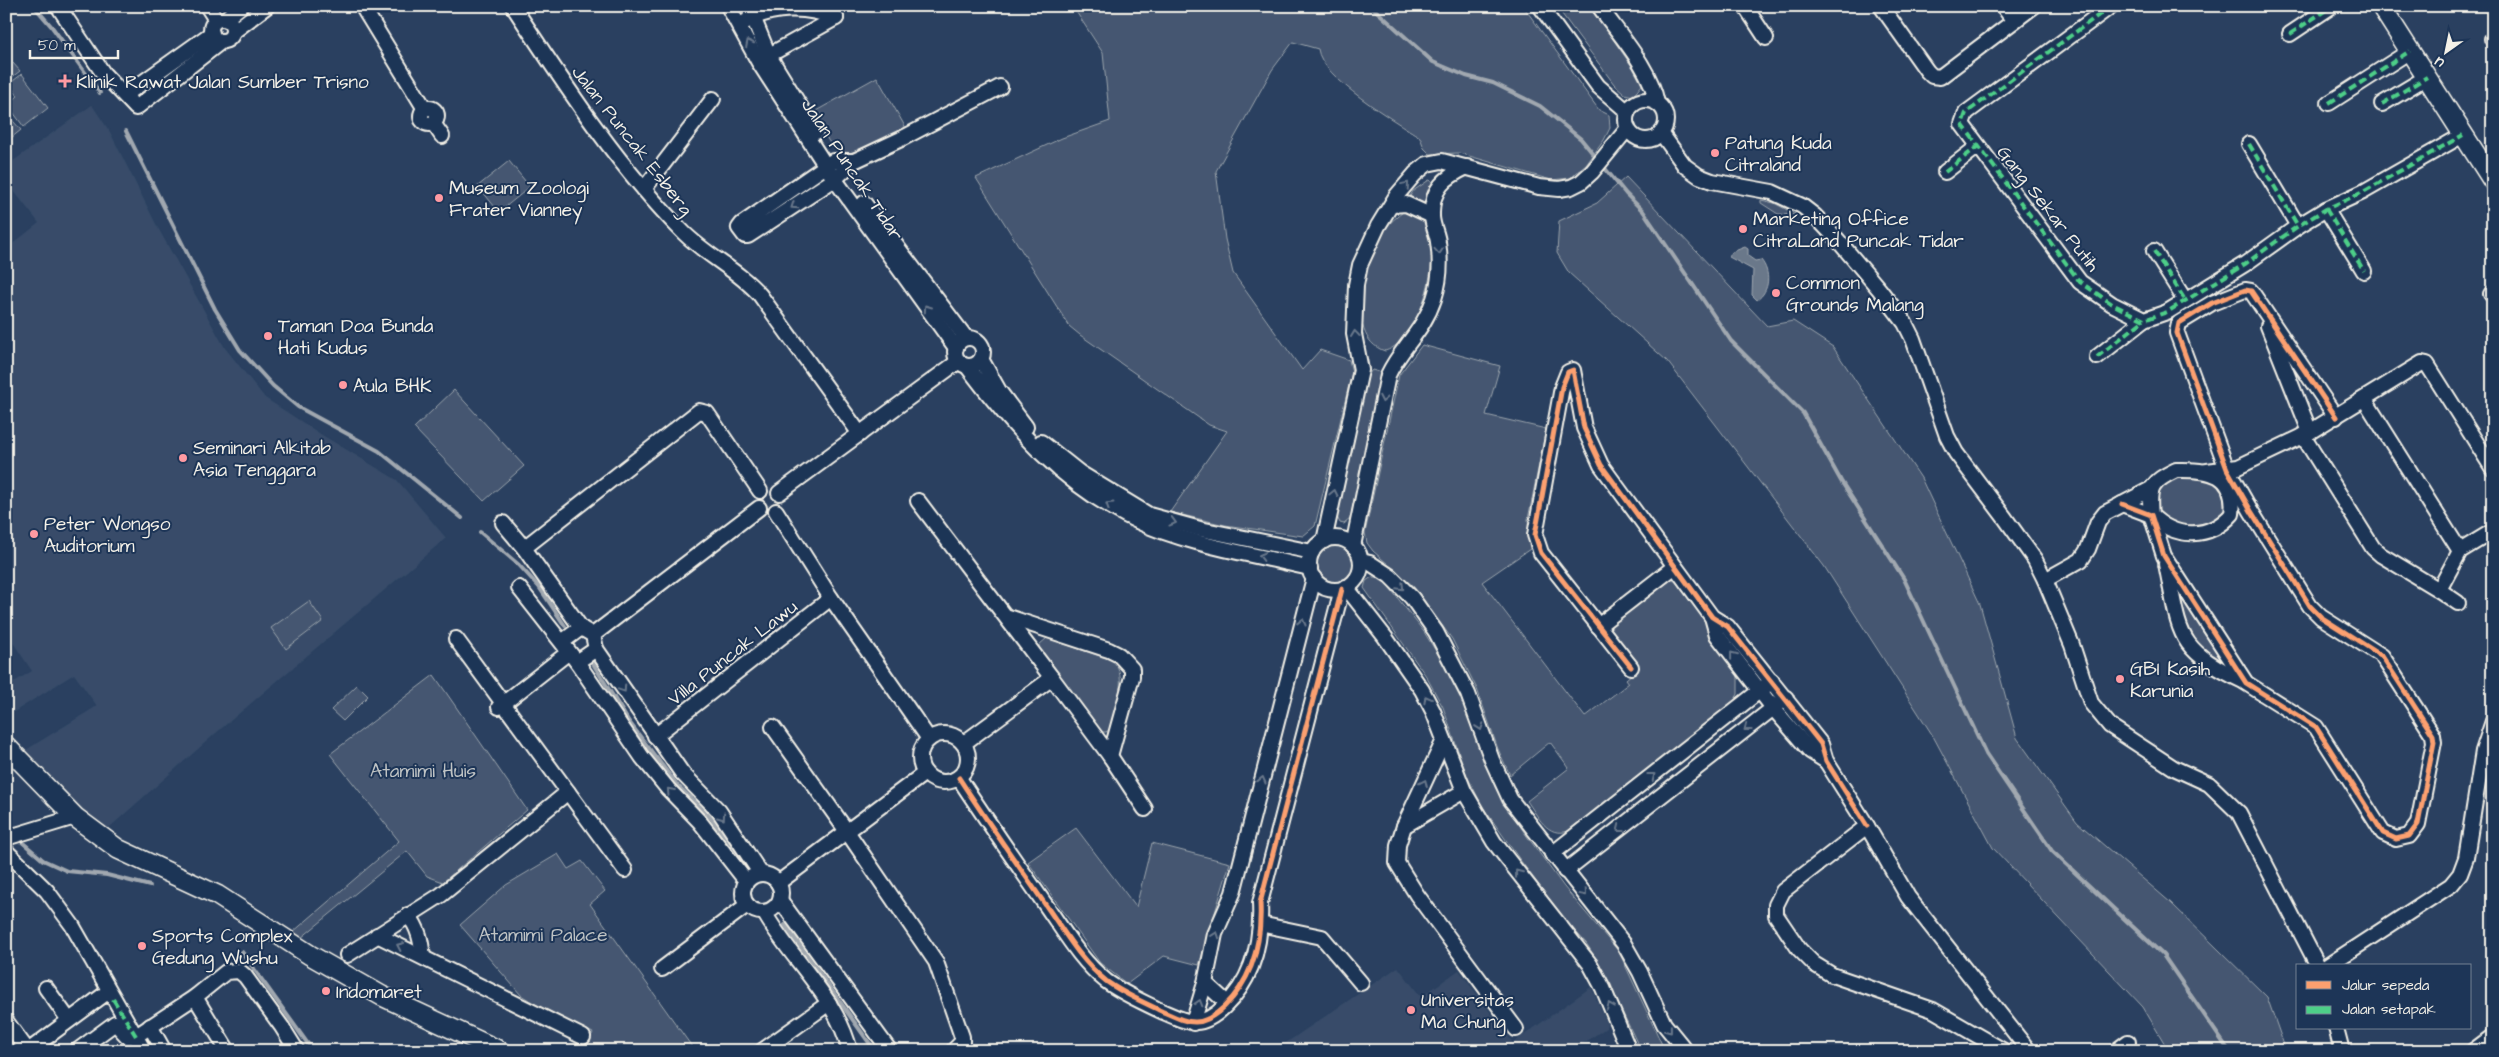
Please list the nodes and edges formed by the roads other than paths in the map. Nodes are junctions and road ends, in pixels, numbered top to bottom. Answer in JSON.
{"nodes":[{"id":1,"x":58,"y":6,"type":"edge"},
{"id":2,"x":206,"y":6,"type":"edge"},
{"id":3,"x":241,"y":6,"type":"edge"},
{"id":4,"x":267,"y":6,"type":"edge"},
{"id":5,"x":362,"y":6,"type":"edge"},
{"id":6,"x":513,"y":6,"type":"edge"},
{"id":7,"x":728,"y":6,"type":"edge"},
{"id":8,"x":1540,"y":6,"type":"edge"},
{"id":9,"x":1599,"y":6,"type":"edge"},
{"id":10,"x":1745,"y":6,"type":"edge"},
{"id":11,"x":1881,"y":6,"type":"edge"},
{"id":12,"x":2002,"y":6,"type":"edge"},
{"id":13,"x":2034,"y":6,"type":"edge"},
{"id":14,"x":2111,"y":6,"type":"edge"},
{"id":15,"x":2332,"y":6,"type":"edge"},
{"id":16,"x":2385,"y":8,"type":"edge"},
{"id":17,"x":750,"y":12,"type":"edge"},
{"id":18,"x":2014,"y":21,"type":"junction"},
{"id":19,"x":740,"y":25,"type":"junction"},
{"id":20,"x":219,"y":28,"type":"junction"},
{"id":21,"x":2290,"y":34,"type":"dead end"},
{"id":22,"x":1766,"y":38,"type":"dead end"},
{"id":23,"x":2410,"y":51,"type":"junction"},
{"id":24,"x":763,"y":58,"type":"junction"},
{"id":25,"x":2427,"y":77,"type":"junction"},
{"id":26,"x":1000,"y":87,"type":"dead end"},
{"id":27,"x":125,"y":95,"type":"junction"},
{"id":28,"x":713,"y":99,"type":"dead end"},
{"id":29,"x":1657,"y":103,"type":"junction"},
{"id":30,"x":2329,"y":103,"type":"dead end"},
{"id":31,"x":2382,"y":104,"type":"dead end"},
{"id":32,"x":1628,"y":112,"type":"junction"},
{"id":33,"x":1628,"y":128,"type":"junction"},
{"id":34,"x":1661,"y":133,"type":"junction"},
{"id":35,"x":2463,"y":135,"type":"junction"},
{"id":36,"x":442,"y":136,"type":"dead end"},
{"id":37,"x":2249,"y":144,"type":"dead end"},
{"id":38,"x":1977,"y":147,"type":"junction"},
{"id":39,"x":854,"y":161,"type":"junction"},
{"id":40,"x":830,"y":163,"type":"junction"},
{"id":41,"x":1467,"y":167,"type":"junction"},
{"id":42,"x":1945,"y":172,"type":"dead end"},
{"id":43,"x":838,"y":176,"type":"junction"},
{"id":44,"x":2493,"y":181,"type":"edge"},
{"id":45,"x":644,"y":189,"type":"junction"},
{"id":46,"x":1392,"y":204,"type":"junction"},
{"id":47,"x":2326,"y":209,"type":"junction"},
{"id":48,"x":1432,"y":216,"type":"junction"},
{"id":49,"x":2298,"y":226,"type":"junction"},
{"id":50,"x":2154,"y":251,"type":"dead end"},
{"id":51,"x":2364,"y":271,"type":"dead end"},
{"id":52,"x":2184,"y":300,"type":"junction"},
{"id":53,"x":2258,"y":300,"type":"junction"},
{"id":54,"x":2144,"y":320,"type":"junction"},
{"id":55,"x":962,"y":353,"type":"junction"},
{"id":56,"x":2097,"y":357,"type":"dead end"},
{"id":57,"x":981,"y":359,"type":"junction"},
{"id":58,"x":2365,"y":400,"type":"junction"},
{"id":59,"x":2336,"y":417,"type":"junction"},
{"id":60,"x":860,"y":434,"type":"junction"},
{"id":61,"x":2306,"y":434,"type":"junction"},
{"id":62,"x":2493,"y":469,"type":"edge"},
{"id":63,"x":2207,"y":471,"type":"junction"},
{"id":64,"x":2233,"y":477,"type":"junction"},
{"id":65,"x":2150,"y":489,"type":"junction"},
{"id":66,"x":760,"y":491,"type":"junction"},
{"id":67,"x":779,"y":493,"type":"junction"},
{"id":68,"x":918,"y":501,"type":"dead end"},
{"id":69,"x":2122,"y":504,"type":"junction"},
{"id":70,"x":759,"y":508,"type":"junction"},
{"id":71,"x":776,"y":511,"type":"junction"},
{"id":72,"x":2251,"y":511,"type":"junction"},
{"id":73,"x":2232,"y":514,"type":"junction"},
{"id":74,"x":2152,"y":515,"type":"junction"},
{"id":75,"x":502,"y":523,"type":"dead end"},
{"id":76,"x":2180,"y":531,"type":"junction"},
{"id":77,"x":2493,"y":532,"type":"edge"},
{"id":78,"x":1324,"y":541,"type":"junction"},
{"id":79,"x":1353,"y":546,"type":"junction"},
{"id":80,"x":524,"y":548,"type":"junction"},
{"id":81,"x":2460,"y":551,"type":"junction"},
{"id":82,"x":1312,"y":552,"type":"junction"},
{"id":83,"x":2163,"y":553,"type":"junction"},
{"id":84,"x":1361,"y":560,"type":"junction"},
{"id":85,"x":1674,"y":567,"type":"junction"},
{"id":86,"x":1312,"y":573,"type":"junction"},
{"id":87,"x":2045,"y":580,"type":"junction"},
{"id":88,"x":519,"y":588,"type":"dead end"},
{"id":89,"x":1344,"y":588,"type":"junction"},
{"id":90,"x":2439,"y":590,"type":"junction"},
{"id":91,"x":831,"y":598,"type":"junction"},
{"id":92,"x":2458,"y":603,"type":"dead end"},
{"id":93,"x":1008,"y":617,"type":"junction"},
{"id":94,"x":1712,"y":617,"type":"junction"},
{"id":95,"x":1598,"y":626,"type":"junction"},
{"id":96,"x":590,"y":637,"type":"junction"},
{"id":97,"x":456,"y":639,"type":"dead end"},
{"id":98,"x":569,"y":652,"type":"junction"},
{"id":99,"x":1631,"y":667,"type":"dead end"},
{"id":100,"x":1052,"y":678,"type":"junction"},
{"id":101,"x":1772,"y":681,"type":"junction"},
{"id":102,"x":2246,"y":683,"type":"junction"},
{"id":103,"x":1760,"y":691,"type":"junction"},
{"id":104,"x":1786,"y":698,"type":"junction"},
{"id":105,"x":501,"y":705,"type":"junction"},
{"id":106,"x":1773,"y":708,"type":"junction"},
{"id":107,"x":2493,"y":721,"type":"edge"},
{"id":108,"x":773,"y":727,"type":"dead end"},
{"id":109,"x":655,"y":736,"type":"junction"},
{"id":110,"x":929,"y":739,"type":"junction"},
{"id":111,"x":1444,"y":740,"type":"junction"},
{"id":112,"x":964,"y":743,"type":"junction"},
{"id":113,"x":6,"y":746,"type":"edge"},
{"id":114,"x":1110,"y":756,"type":"junction"},
{"id":115,"x":1826,"y":761,"type":"junction"},
{"id":116,"x":925,"y":773,"type":"junction"},
{"id":117,"x":959,"y":778,"type":"junction"},
{"id":118,"x":1464,"y":791,"type":"junction"},
{"id":119,"x":568,"y":792,"type":"junction"},
{"id":120,"x":1145,"y":808,"type":"dead end"},
{"id":121,"x":75,"y":817,"type":"junction"},
{"id":122,"x":1404,"y":826,"type":"junction"},
{"id":123,"x":1867,"y":826,"type":"junction"},
{"id":124,"x":846,"y":830,"type":"junction"},
{"id":125,"x":9,"y":837,"type":"edge"},
{"id":126,"x":6,"y":851,"type":"edge"},
{"id":127,"x":1552,"y":854,"type":"junction"},
{"id":128,"x":624,"y":870,"type":"dead end"},
{"id":129,"x":1565,"y":871,"type":"junction"},
{"id":130,"x":761,"y":874,"type":"junction"},
{"id":131,"x":746,"y":881,"type":"junction"},
{"id":132,"x":778,"y":883,"type":"junction"},
{"id":133,"x":780,"y":900,"type":"junction"},
{"id":134,"x":747,"y":905,"type":"junction"},
{"id":135,"x":764,"y":912,"type":"junction"},
{"id":136,"x":408,"y":915,"type":"junction"},
{"id":137,"x":1260,"y":924,"type":"junction"},
{"id":138,"x":377,"y":935,"type":"junction"},
{"id":139,"x":348,"y":955,"type":"dead end"},
{"id":140,"x":423,"y":957,"type":"junction"},
{"id":141,"x":2317,"y":964,"type":"edge"},
{"id":142,"x":2330,"y":964,"type":"edge"},
{"id":143,"x":662,"y":970,"type":"dead end"},
{"id":144,"x":1205,"y":983,"type":"junction"},
{"id":145,"x":1361,"y":983,"type":"dead end"},
{"id":146,"x":46,"y":988,"type":"dead end"},
{"id":147,"x":109,"y":991,"type":"junction"},
{"id":148,"x":195,"y":997,"type":"junction"},
{"id":149,"x":829,"y":1003,"type":"junction"},
{"id":150,"x":1227,"y":1003,"type":"junction"},
{"id":151,"x":69,"y":1020,"type":"junction"},
{"id":152,"x":6,"y":1021,"type":"edge"},
{"id":153,"x":1193,"y":1023,"type":"junction"},
{"id":154,"x":150,"y":1026,"type":"junction"},
{"id":155,"x":1516,"y":1029,"type":"dead end"},
{"id":156,"x":2337,"y":1030,"type":"edge"},
{"id":157,"x":2016,"y":1033,"type":"junction"},
{"id":158,"x":136,"y":1036,"type":"junction"},
{"id":159,"x":2493,"y":1036,"type":"edge"},
{"id":160,"x":583,"y":1037,"type":"dead end"},
{"id":161,"x":2128,"y":1042,"type":"dead end"},
{"id":162,"x":28,"y":1051,"type":"edge"},
{"id":163,"x":77,"y":1051,"type":"edge"},
{"id":164,"x":144,"y":1051,"type":"edge"},
{"id":165,"x":164,"y":1051,"type":"edge"},
{"id":166,"x":228,"y":1051,"type":"edge"},
{"id":167,"x":297,"y":1051,"type":"edge"},
{"id":168,"x":500,"y":1051,"type":"edge"},
{"id":169,"x":762,"y":1051,"type":"edge"},
{"id":170,"x":850,"y":1051,"type":"edge"},
{"id":171,"x":890,"y":1051,"type":"edge"},
{"id":172,"x":953,"y":1051,"type":"edge"},
{"id":173,"x":1629,"y":1051,"type":"edge"},
{"id":174,"x":1686,"y":1051,"type":"edge"},
{"id":175,"x":2005,"y":1051,"type":"edge"},
{"id":176,"x":2029,"y":1051,"type":"edge"},
{"id":177,"x":2116,"y":1051,"type":"edge"},
{"id":178,"x":2342,"y":1051,"type":"edge"},
{"id":179,"x":2473,"y":1051,"type":"edge"}],
"edges":[{"from":1,"to":27,"type":"street"},
{"from":2,"to":20,"type":"street"},
{"from":3,"to":20,"type":"street"},
{"from":4,"to":20,"type":"street"},
{"from":5,"to":36,"type":"street"},
{"from":6,"to":45,"type":"street","name":"Jalan Puncak Esberg"},
{"from":7,"to":19,"type":"street","name":"Jalan Puncak Tidar"},
{"from":8,"to":32,"type":"street"},
{"from":9,"to":29,"type":"street"},
{"from":10,"to":22,"type":"street"},
{"from":11,"to":18,"type":"street"},
{"from":12,"to":18,"type":"street"},
{"from":13,"to":18,"type":"street"},
{"from":14,"to":38,"type":"street","name":"Gang Sekar Putih"},
{"from":15,"to":21,"type":"street"},
{"from":16,"to":23,"type":"street"},
{"from":17,"to":19,"type":"street"},
{"from":17,"to":24,"type":"street","name":"Jalan Puncak Tidar"},
{"from":17,"to":24,"type":"street"},
{"from":24,"to":19,"type":"street","name":"Jalan Puncak Tidar","one_way":true},
{"from":20,"to":27,"type":"street"},
{"from":20,"to":27,"type":"street"},
{"from":23,"to":25,"type":"street"},
{"from":23,"to":30,"type":"street"},
{"from":24,"to":40,"type":"street","name":"Jalan Puncak Tidar"},
{"from":25,"to":31,"type":"street"},
{"from":25,"to":35,"type":"street"},
{"from":26,"to":39,"type":"street"},
{"from":28,"to":45,"type":"street"},
{"from":29,"to":32,"type":"street"},
{"from":29,"to":34,"type":"street"},
{"from":32,"to":33,"type":"street"},
{"from":33,"to":34,"type":"street"},
{"from":33,"to":41,"type":"street"},
{"from":34,"to":87,"type":"street"},
{"from":35,"to":44,"type":"street"},
{"from":35,"to":47,"type":"street"},
{"from":37,"to":49,"type":"street"},
{"from":38,"to":42,"type":"street"},
{"from":38,"to":54,"type":"street","name":"Gang Sekar Putih"},
{"from":39,"to":40,"type":"street"},
{"from":39,"to":43,"type":"street"},
{"from":40,"to":43,"type":"street","name":"Jalan Puncak Tidar"},
{"from":43,"to":40,"type":"street","one_way":true},
{"from":46,"to":41,"type":"street","one_way":true},
{"from":41,"to":48,"type":"street"},
{"from":43,"to":55,"type":"street","name":"Jalan Puncak Tidar"},
{"from":45,"to":60,"type":"street","name":"Jalan Puncak Esberg"},
{"from":46,"to":48,"type":"street"},
{"from":78,"to":46,"type":"street","one_way":true},
{"from":47,"to":49,"type":"street"},
{"from":47,"to":51,"type":"street"},
{"from":48,"to":79,"type":"street","one_way":true},
{"from":49,"to":52,"type":"street"},
{"from":50,"to":52,"type":"street"},
{"from":52,"to":54,"type":"street"},
{"from":53,"to":59,"type":"street"},
{"from":53,"to":61,"type":"street"},
{"from":53,"to":64,"type":"street"},
{"from":54,"to":56,"type":"street"},
{"from":55,"to":57,"type":"street"},
{"from":55,"to":57,"type":"street","name":"Jalan Puncak Tidar"},
{"from":55,"to":60,"type":"street"},
{"from":86,"to":55,"type":"street","name":"Jalan Puncak Tidar","one_way":true},
{"from":57,"to":82,"type":"street","name":"Jalan Puncak Tidar","one_way":true},
{"from":58,"to":59,"type":"street"},
{"from":58,"to":62,"type":"street"},
{"from":58,"to":81,"type":"street"},
{"from":59,"to":61,"type":"street"},
{"from":60,"to":67,"type":"street"},
{"from":61,"to":64,"type":"street"},
{"from":61,"to":90,"type":"street"},
{"from":63,"to":64,"type":"street"},
{"from":63,"to":64,"type":"street"},
{"from":63,"to":65,"type":"street"},
{"from":64,"to":72,"type":"street"},
{"from":64,"to":73,"type":"street"},
{"from":65,"to":69,"type":"street"},
{"from":65,"to":74,"type":"street"},
{"from":66,"to":67,"type":"street"},
{"from":66,"to":70,"type":"street"},
{"from":66,"to":80,"type":"street"},
{"from":67,"to":71,"type":"street"},
{"from":68,"to":93,"type":"street"},
{"from":69,"to":74,"type":"street"},
{"from":69,"to":87,"type":"street"},
{"from":70,"to":71,"type":"street"},
{"from":70,"to":96,"type":"street"},
{"from":71,"to":91,"type":"street"},
{"from":72,"to":73,"type":"street"},
{"from":72,"to":102,"type":"street"},
{"from":73,"to":76,"type":"street"},
{"from":74,"to":76,"type":"street"},
{"from":74,"to":83,"type":"street"},
{"from":75,"to":80,"type":"street"},
{"from":76,"to":83,"type":"street"},
{"from":77,"to":81,"type":"street"},
{"from":78,"to":79,"type":"street"},
{"from":78,"to":82,"type":"street"},
{"from":79,"to":84,"type":"street"},
{"from":80,"to":96,"type":"street"},
{"from":81,"to":90,"type":"street"},
{"from":82,"to":86,"type":"street"},
{"from":83,"to":102,"type":"street"},
{"from":83,"to":102,"type":"street"},
{"from":84,"to":89,"type":"street"},
{"from":84,"to":127,"type":"street","one_way":true},
{"from":85,"to":94,"type":"street"},
{"from":85,"to":95,"type":"street"},
{"from":85,"to":95,"type":"street"},
{"from":86,"to":89,"type":"street"},
{"from":144,"to":86,"type":"street","one_way":true},
{"from":87,"to":141,"type":"street"},
{"from":88,"to":98,"type":"street"},
{"from":111,"to":89,"type":"street","one_way":true},
{"from":89,"to":137,"type":"street"},
{"from":90,"to":92,"type":"street"},
{"from":91,"to":109,"type":"street","name":"Villa Puncak Lawu"},
{"from":91,"to":110,"type":"street"},
{"from":93,"to":100,"type":"street"},
{"from":93,"to":114,"type":"street"},
{"from":94,"to":101,"type":"street"},
{"from":103,"to":94,"type":"street","one_way":true},
{"from":95,"to":99,"type":"street"},
{"from":96,"to":98,"type":"street"},
{"from":96,"to":98,"type":"street"},
{"from":96,"to":109,"type":"street","one_way":true},
{"from":97,"to":105,"type":"street"},
{"from":98,"to":105,"type":"street"},
{"from":131,"to":98,"type":"street","one_way":true},
{"from":100,"to":112,"type":"street"},
{"from":100,"to":114,"type":"street"},
{"from":101,"to":103,"type":"street"},
{"from":101,"to":104,"type":"street"},
{"from":103,"to":106,"type":"street"},
{"from":127,"to":103,"type":"street","one_way":true},
{"from":104,"to":106,"type":"street"},
{"from":104,"to":115,"type":"street"},
{"from":105,"to":119,"type":"street"},
{"from":106,"to":115,"type":"street"},
{"from":106,"to":129,"type":"street","one_way":true},
{"from":107,"to":142,"type":"street"},
{"from":108,"to":124,"type":"street"},
{"from":109,"to":130,"type":"street","one_way":true},
{"from":110,"to":112,"type":"street"},
{"from":110,"to":116,"type":"street"},
{"from":111,"to":118,"type":"street"},
{"from":122,"to":111,"type":"street","one_way":true},
{"from":112,"to":117,"type":"street"},
{"from":113,"to":121,"type":"street"},
{"from":114,"to":120,"type":"street"},
{"from":115,"to":123,"type":"street"},
{"from":116,"to":117,"type":"street"},
{"from":116,"to":124,"type":"street"},
{"from":117,"to":153,"type":"street"},
{"from":118,"to":122,"type":"street"},
{"from":173,"to":118,"type":"street","one_way":true},
{"from":119,"to":128,"type":"street"},
{"from":119,"to":136,"type":"street"},
{"from":121,"to":125,"type":"street"},
{"from":121,"to":168,"type":"street"},
{"from":122,"to":155,"type":"street"},
{"from":123,"to":157,"type":"street"},
{"from":123,"to":175,"type":"street"},
{"from":124,"to":132,"type":"street"},
{"from":124,"to":172,"type":"street"},
{"from":126,"to":147,"type":"street"},
{"from":127,"to":129,"type":"street"},
{"from":129,"to":174,"type":"street","one_way":true},
{"from":130,"to":131,"type":"street"},
{"from":130,"to":132,"type":"street"},
{"from":131,"to":134,"type":"street"},
{"from":132,"to":133,"type":"street"},
{"from":133,"to":135,"type":"street"},
{"from":133,"to":171,"type":"street"},
{"from":134,"to":135,"type":"street"},
{"from":134,"to":143,"type":"street"},
{"from":135,"to":149,"type":"street"},
{"from":136,"to":138,"type":"street"},
{"from":136,"to":140,"type":"street"},
{"from":137,"to":145,"type":"street"},
{"from":137,"to":150,"type":"street"},
{"from":138,"to":139,"type":"street"},
{"from":140,"to":138,"type":"street","one_way":true},
{"from":140,"to":160,"type":"street"},
{"from":144,"to":150,"type":"street"},
{"from":153,"to":144,"type":"street","one_way":true},
{"from":146,"to":151,"type":"street"},
{"from":147,"to":151,"type":"street"},
{"from":147,"to":158,"type":"street"},
{"from":148,"to":154,"type":"street"},
{"from":148,"to":166,"type":"street"},
{"from":148,"to":167,"type":"street"},
{"from":149,"to":169,"type":"street"},
{"from":149,"to":170,"type":"street"},
{"from":150,"to":153,"type":"street"},
{"from":151,"to":162,"type":"street"},
{"from":152,"to":162,"type":"street"},
{"from":154,"to":158,"type":"street"},
{"from":154,"to":165,"type":"street"},
{"from":156,"to":178,"type":"street"},
{"from":157,"to":175,"type":"street"},
{"from":157,"to":176,"type":"street"},
{"from":158,"to":163,"type":"street"},
{"from":158,"to":164,"type":"street"},
{"from":159,"to":179,"type":"street"},
{"from":161,"to":177,"type":"street"}]}
